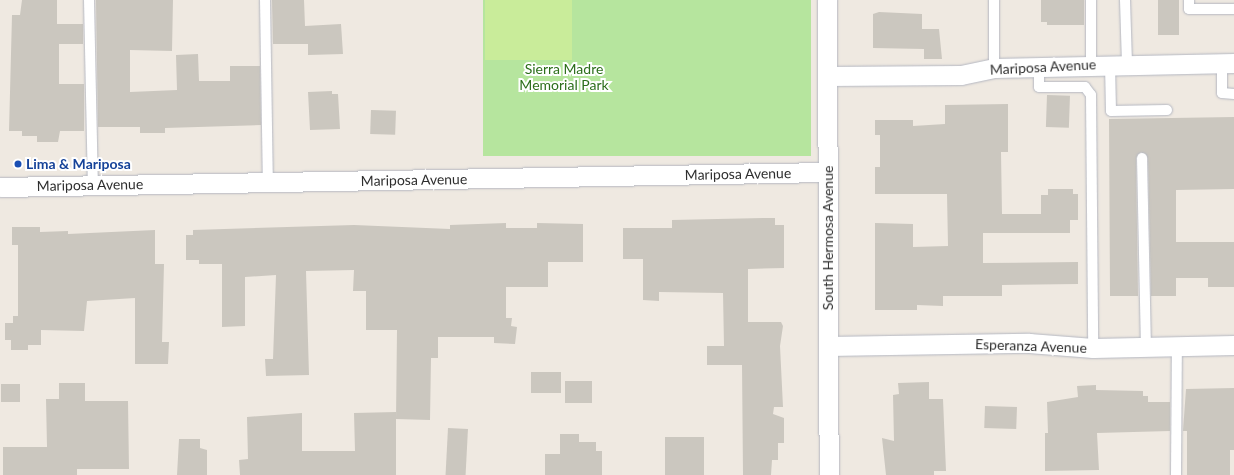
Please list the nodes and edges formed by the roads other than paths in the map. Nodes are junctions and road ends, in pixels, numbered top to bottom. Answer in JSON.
{"nodes":[{"id":1,"x":89,"y":0,"type":"edge"},
{"id":2,"x":265,"y":0,"type":"edge"},
{"id":3,"x":827,"y":0,"type":"edge"},
{"id":4,"x":994,"y":0,"type":"edge"},
{"id":5,"x":1091,"y":0,"type":"edge"},
{"id":6,"x":1125,"y":0,"type":"edge"},
{"id":7,"x":1189,"y":4,"type":"edge"},
{"id":8,"x":1234,"y":9,"type":"edge"},
{"id":9,"x":1228,"y":63,"type":"edge"},
{"id":10,"x":1118,"y":64,"type":"junction"},
{"id":11,"x":1091,"y":65,"type":"junction"},
{"id":12,"x":1039,"y":67,"type":"junction"},
{"id":13,"x":994,"y":68,"type":"junction"},
{"id":14,"x":828,"y":76,"type":"junction"},
{"id":15,"x":1234,"y":94,"type":"edge"},
{"id":16,"x":1167,"y":110,"type":"dead end"},
{"id":17,"x":1142,"y":158,"type":"dead end"},
{"id":18,"x":828,"y":172,"type":"junction"},
{"id":19,"x":268,"y":182,"type":"junction"},
{"id":20,"x":93,"y":184,"type":"junction"},
{"id":21,"x":0,"y":187,"type":"edge"},
{"id":22,"x":1234,"y":345,"type":"edge"},
{"id":23,"x":828,"y":346,"type":"junction"},
{"id":24,"x":1177,"y":346,"type":"junction"},
{"id":25,"x":1146,"y":347,"type":"junction"},
{"id":26,"x":1093,"y":348,"type":"junction"},
{"id":27,"x":829,"y":475,"type":"edge"},
{"id":28,"x":1176,"y":475,"type":"edge"}],
"edges":[{"from":1,"to":20,"type":"lane"},
{"from":2,"to":19,"type":"lane"},
{"from":3,"to":14,"type":"street","name":"South Hermosa Avenue"},
{"from":4,"to":13,"type":"lane"},
{"from":5,"to":11,"type":"lane"},
{"from":6,"to":10,"type":"lane"},
{"from":7,"to":8,"type":"lane"},
{"from":9,"to":10,"type":"street","name":"Mariposa Avenue"},
{"from":9,"to":15,"type":"lane"},
{"from":10,"to":11,"type":"street","name":"Mariposa Avenue"},
{"from":10,"to":16,"type":"lane"},
{"from":11,"to":12,"type":"street","name":"Mariposa Avenue"},
{"from":12,"to":13,"type":"street","name":"Mariposa Avenue"},
{"from":12,"to":26,"type":"lane"},
{"from":13,"to":14,"type":"street","name":"Mariposa Avenue"},
{"from":14,"to":18,"type":"street","name":"South Hermosa Avenue"},
{"from":17,"to":25,"type":"lane"},
{"from":18,"to":19,"type":"street","name":"Mariposa Avenue"},
{"from":18,"to":23,"type":"street","name":"South Hermosa Avenue"},
{"from":19,"to":20,"type":"street","name":"Mariposa Avenue"},
{"from":20,"to":21,"type":"street","name":"Mariposa Avenue"},
{"from":22,"to":24,"type":"street","name":"Esperanza Avenue"},
{"from":23,"to":26,"type":"street","name":"Esperanza Avenue"},
{"from":23,"to":27,"type":"street","name":"South Hermosa Avenue"},
{"from":24,"to":25,"type":"street","name":"Esperanza Avenue"},
{"from":24,"to":28,"type":"lane"},
{"from":25,"to":26,"type":"street","name":"Esperanza Avenue"}]}
